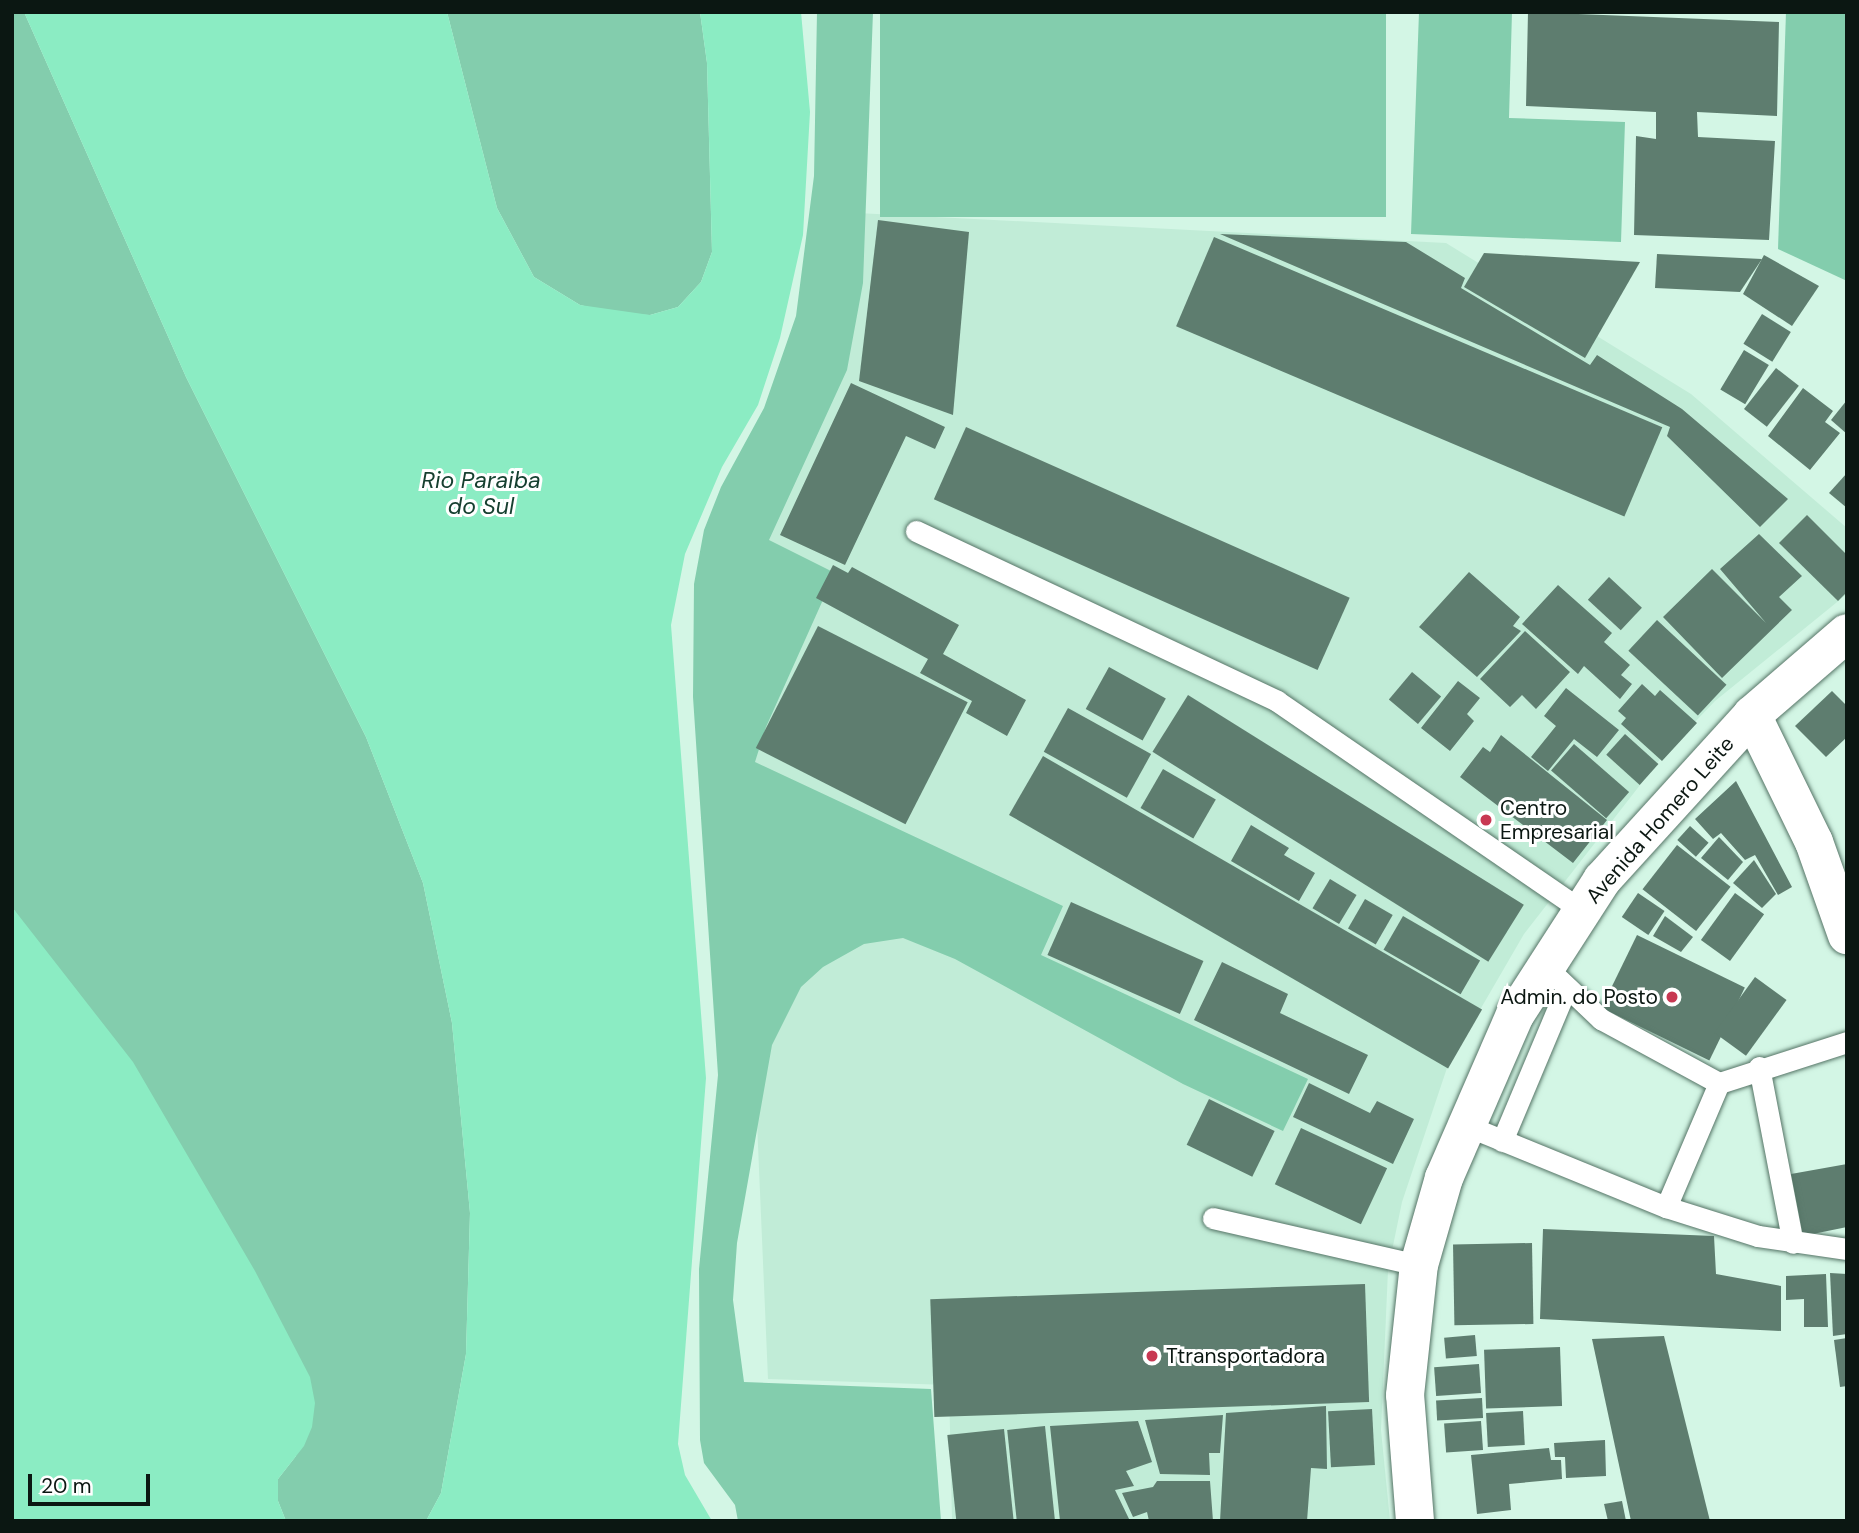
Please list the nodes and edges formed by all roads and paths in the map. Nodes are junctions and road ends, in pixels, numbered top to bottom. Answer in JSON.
{"nodes":[{"id":1,"x":916,"y":531,"type":"dead end"},
{"id":2,"x":1847,"y":633,"type":"edge"},
{"id":3,"x":1752,"y":715,"type":"junction"},
{"id":4,"x":1581,"y":910,"type":"junction"},
{"id":5,"x":1847,"y":935,"type":"edge"},
{"id":6,"x":1555,"y":977,"type":"junction"},
{"id":7,"x":1847,"y":1042,"type":"edge"},
{"id":8,"x":1759,"y":1067,"type":"junction"},
{"id":9,"x":1719,"y":1083,"type":"junction"},
{"id":10,"x":1465,"y":1125,"type":"junction"},
{"id":11,"x":1502,"y":1141,"type":"junction"},
{"id":12,"x":1666,"y":1207,"type":"junction"},
{"id":13,"x":1213,"y":1218,"type":"dead end"},
{"id":14,"x":1793,"y":1243,"type":"junction"},
{"id":15,"x":1847,"y":1249,"type":"edge"},
{"id":16,"x":1419,"y":1265,"type":"junction"},
{"id":17,"x":1415,"y":1521,"type":"edge"}],
"edges":[{"from":1,"to":4,"type":"lane"},
{"from":2,"to":3,"type":"street","name":"Avenida Homero Leite"},
{"from":3,"to":4,"type":"street","name":"Avenida Homero Leite"},
{"from":3,"to":5,"type":"street"},
{"from":4,"to":6,"type":"street","name":"Avenida Homero Leite"},
{"from":6,"to":9,"type":"lane"},
{"from":6,"to":10,"type":"street","name":"Avenida Homero Leite"},
{"from":6,"to":11,"type":"lane"},
{"from":7,"to":8,"type":"lane"},
{"from":8,"to":9,"type":"lane"},
{"from":8,"to":14,"type":"lane"},
{"from":9,"to":12,"type":"lane"},
{"from":10,"to":11,"type":"lane"},
{"from":10,"to":16,"type":"street","name":"Avenida Homero Leite"},
{"from":11,"to":12,"type":"lane"},
{"from":12,"to":14,"type":"lane"},
{"from":13,"to":16,"type":"lane"},
{"from":14,"to":15,"type":"lane"},
{"from":16,"to":17,"type":"street","name":"Avenida Homero Leite"}]}
